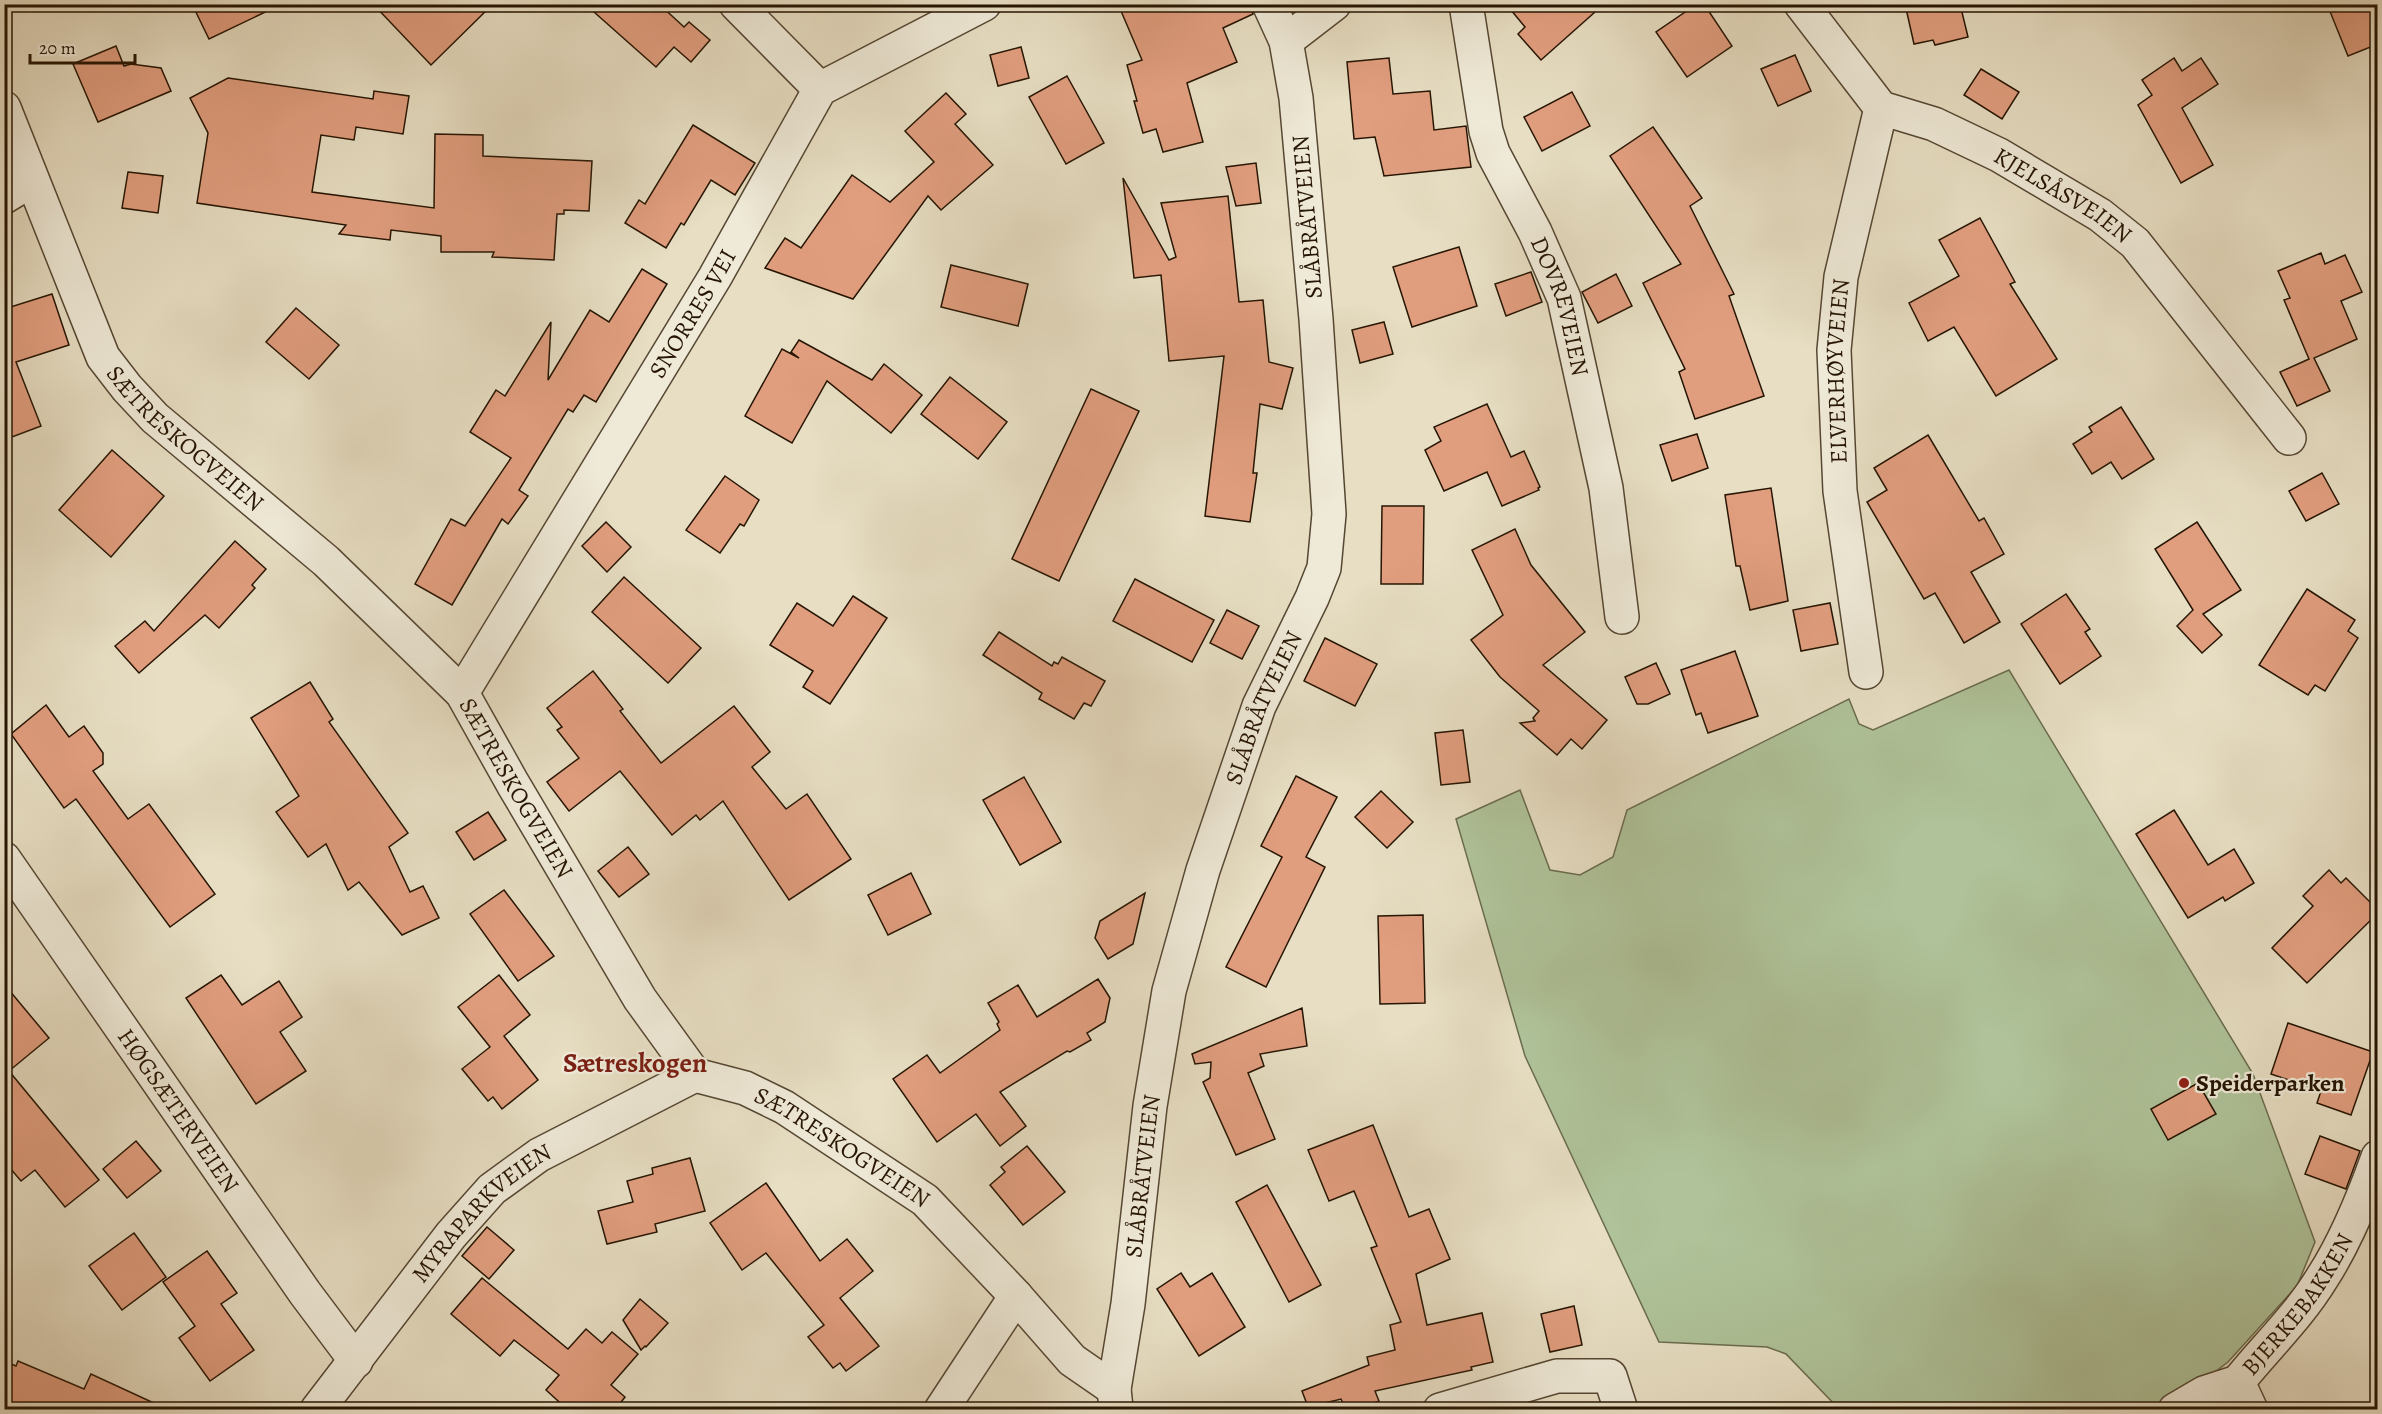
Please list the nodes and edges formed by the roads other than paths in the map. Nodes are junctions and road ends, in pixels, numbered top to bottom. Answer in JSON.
{"nodes":[{"id":1,"x":736,"y":4,"type":"edge"},
{"id":2,"x":984,"y":4,"type":"edge"},
{"id":3,"x":1269,"y":4,"type":"edge"},
{"id":4,"x":1334,"y":4,"type":"edge"},
{"id":5,"x":1466,"y":4,"type":"edge"},
{"id":6,"x":1801,"y":4,"type":"edge"},
{"id":7,"x":1286,"y":41,"type":"junction"},
{"id":8,"x":820,"y":89,"type":"junction"},
{"id":9,"x":4,"y":108,"type":"edge"},
{"id":10,"x":1881,"y":108,"type":"junction"},
{"id":11,"x":18,"y":188,"type":"edge"},
{"id":12,"x":2289,"y":438,"type":"dead end"},
{"id":13,"x":1622,"y":617,"type":"dead end"},
{"id":14,"x":1866,"y":672,"type":"dead end"},
{"id":15,"x":462,"y":693,"type":"junction"},
{"id":16,"x":4,"y":858,"type":"edge"},
{"id":17,"x":695,"y":1075,"type":"junction"},
{"id":18,"x":2378,"y":1157,"type":"edge"},
{"id":19,"x":1016,"y":1296,"type":"junction"},
{"id":20,"x":356,"y":1361,"type":"junction"},
{"id":21,"x":2245,"y":1396,"type":"edge"},
{"id":22,"x":1115,"y":1399,"type":"edge"},
{"id":23,"x":317,"y":1410,"type":"edge"},
{"id":24,"x":941,"y":1410,"type":"edge"},
{"id":25,"x":1440,"y":1410,"type":"edge"},
{"id":26,"x":1621,"y":1410,"type":"edge"},
{"id":27,"x":2175,"y":1410,"type":"edge"}],
"edges":[{"from":1,"to":8,"type":"street"},
{"from":2,"to":8,"type":"street"},
{"from":3,"to":7,"type":"street","name":"SLÅBRÅTVEIEN"},
{"from":4,"to":7,"type":"street"},
{"from":5,"to":13,"type":"street","name":"DOVREVEIEN"},
{"from":6,"to":10,"type":"street"},
{"from":7,"to":22,"type":"street","name":"SLÅBRÅTVEIEN"},
{"from":8,"to":15,"type":"street","name":"SNORRES VEI"},
{"from":9,"to":11,"type":"street","name":"SÆTRESKOGVEIEN"},
{"from":10,"to":12,"type":"street","name":"KJELSÅSVEIEN"},
{"from":10,"to":14,"type":"street","name":"ELVERHØYVEIEN"},
{"from":11,"to":15,"type":"street","name":"SÆTRESKOGVEIEN"},
{"from":15,"to":17,"type":"street","name":"SÆTRESKOGVEIEN"},
{"from":16,"to":20,"type":"street","name":"HØGSÆTERVEIEN"},
{"from":17,"to":19,"type":"street","name":"SÆTRESKOGVEIEN"},
{"from":17,"to":20,"type":"street","name":"MYRAPARKVEIEN"},
{"from":18,"to":21,"type":"street","name":"BJERKEBAKKEN"},
{"from":19,"to":22,"type":"street","name":"SÆTRESKOGVEIEN"},
{"from":19,"to":24,"type":"street"},
{"from":20,"to":23,"type":"street","name":"MYRAPARKVEIEN"},
{"from":21,"to":27,"type":"street","name":"BJERKEBAKKEN"},
{"from":25,"to":26,"type":"street"}]}
